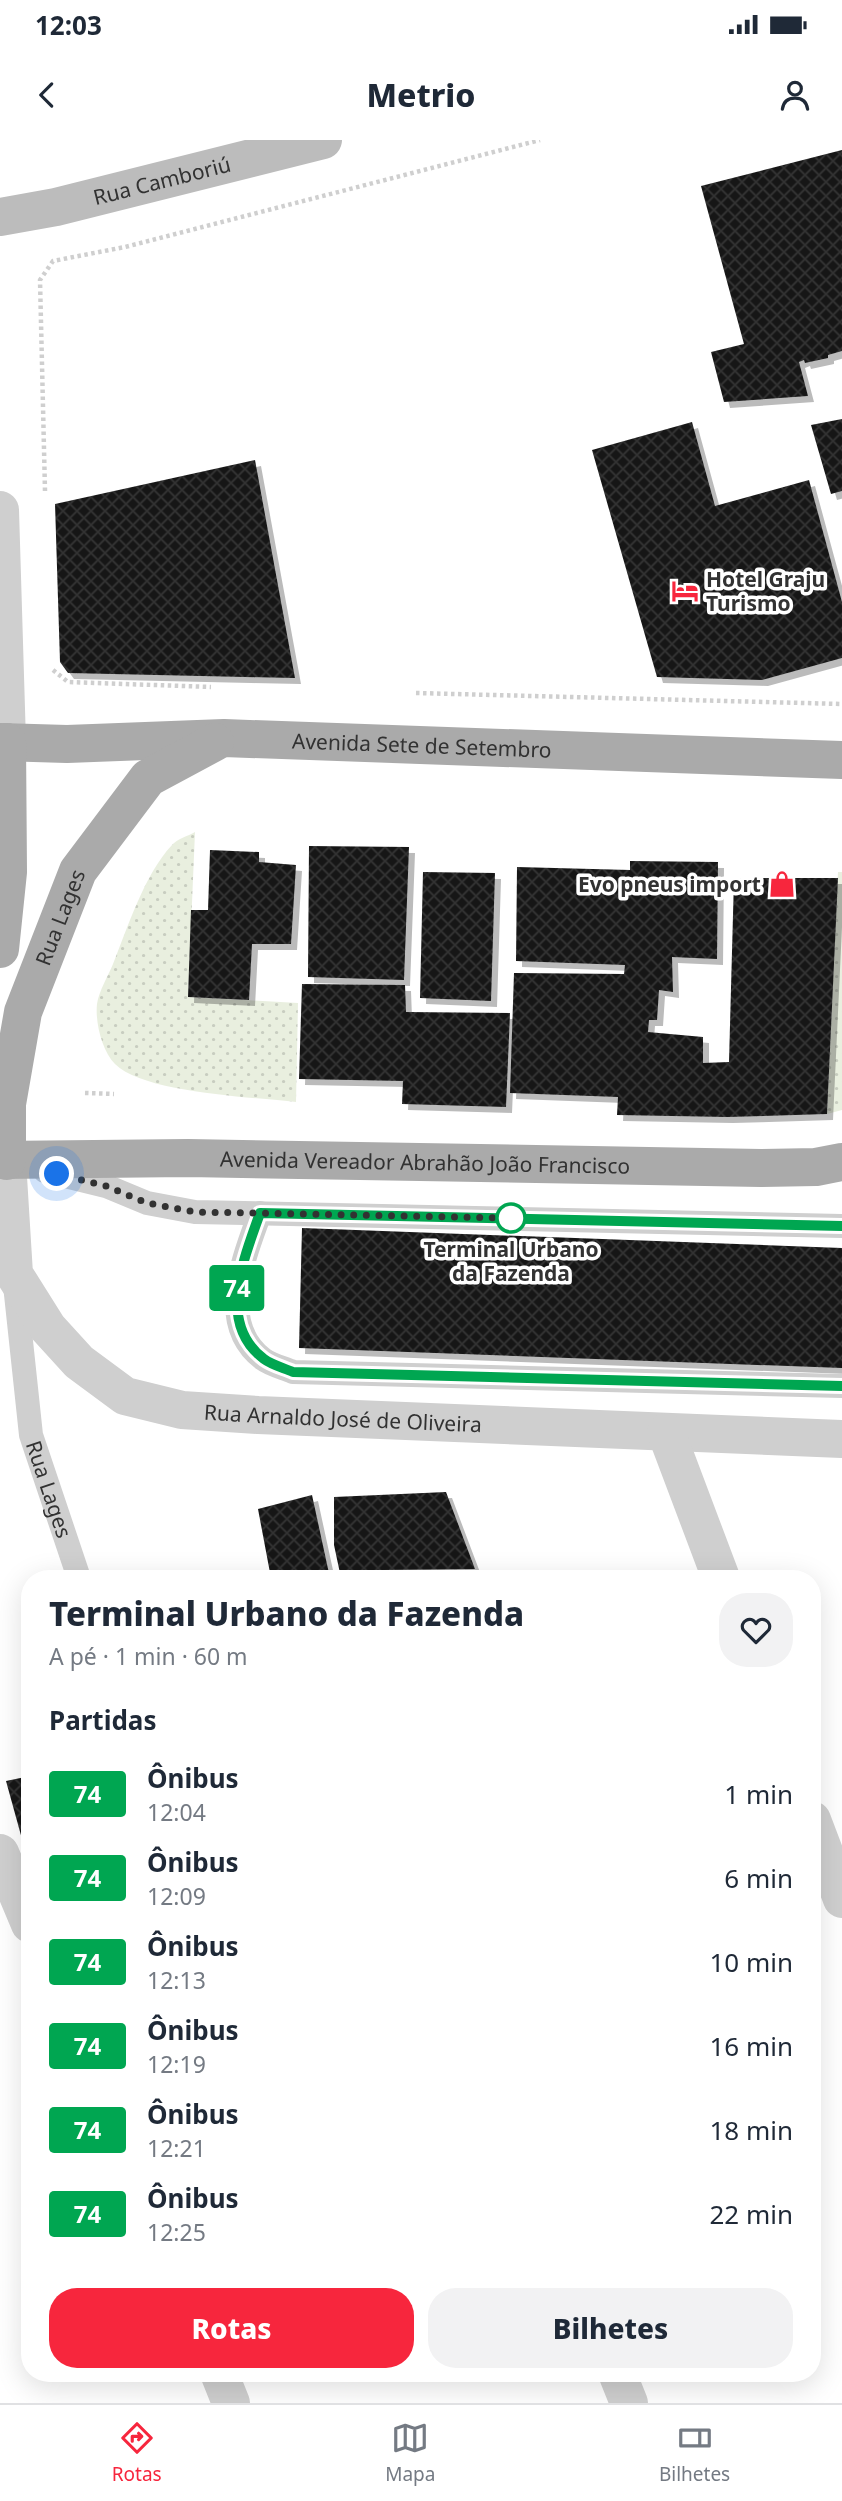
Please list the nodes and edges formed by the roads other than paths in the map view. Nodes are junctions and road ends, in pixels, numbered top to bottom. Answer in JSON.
{"nodes":[{"id":1,"x":323,"y":140,"type":"edge"},
{"id":2,"x":0,"y":217,"type":"edge"},
{"id":3,"x":0,"y":510,"type":"edge"},
{"id":4,"x":223,"y":738,"type":"junction"},
{"id":5,"x":4,"y":742,"type":"edge"},
{"id":6,"x":842,"y":760,"type":"edge"},
{"id":7,"x":0,"y":949,"type":"edge"},
{"id":8,"x":2,"y":1161,"type":"edge"},
{"id":9,"x":842,"y":1162,"type":"edge"},
{"id":10,"x":260,"y":1213,"type":"junction"},
{"id":11,"x":842,"y":1226,"type":"edge"},
{"id":12,"x":14,"y":1274,"type":"junction"},
{"id":13,"x":842,"y":1386,"type":"edge"},
{"id":14,"x":666,"y":1432,"type":"junction"},
{"id":15,"x":842,"y":1439,"type":"edge"},
{"id":16,"x":76,"y":1570,"type":"edge"},
{"id":17,"x":718,"y":1570,"type":"edge"},
{"id":18,"x":821,"y":1844,"type":"edge"},
{"id":19,"x":0,"y":1853,"type":"edge"},
{"id":20,"x":842,"y":1899,"type":"edge"},
{"id":21,"x":21,"y":1903,"type":"edge"},
{"id":22,"x":223,"y":2382,"type":"edge"},
{"id":23,"x":621,"y":2382,"type":"edge"},
{"id":24,"x":231,"y":2403,"type":"edge"},
{"id":25,"x":629,"y":2403,"type":"edge"}],
"edges":[{"from":1,"to":2,"type":"street","name":"Rua Camboriú"},
{"from":3,"to":5,"type":"street","name":"Rua Lages"},
{"from":4,"to":5,"type":"main road","name":"Avenida Sete de Setembro"},
{"from":4,"to":6,"type":"main road","name":"Avenida Sete de Setembro"},
{"from":4,"to":8,"type":"main road","name":"Rua Lages"},
{"from":5,"to":7,"type":"main road","name":"Rua Lages"},
{"from":8,"to":9,"type":"main road","name":"Avenida Vereador Abrahão João Francisco"},
{"from":8,"to":10,"type":"lane"},
{"from":8,"to":12,"type":"street","name":"Rua Arnaldo José de Oliveira"},
{"from":10,"to":11,"type":"lane"},
{"from":10,"to":13,"type":"lane"},
{"from":12,"to":14,"type":"street","name":"Rua Arnaldo José de Oliveira"},
{"from":12,"to":16,"type":"lane","name":"Rua Lages"},
{"from":14,"to":15,"type":"street","name":"Rua Arnaldo José de Oliveira"},
{"from":14,"to":17,"type":"street"},
{"from":18,"to":20,"type":"street"},
{"from":19,"to":21,"type":"street"},
{"from":22,"to":24,"type":"street"},
{"from":23,"to":25,"type":"street"}]}
